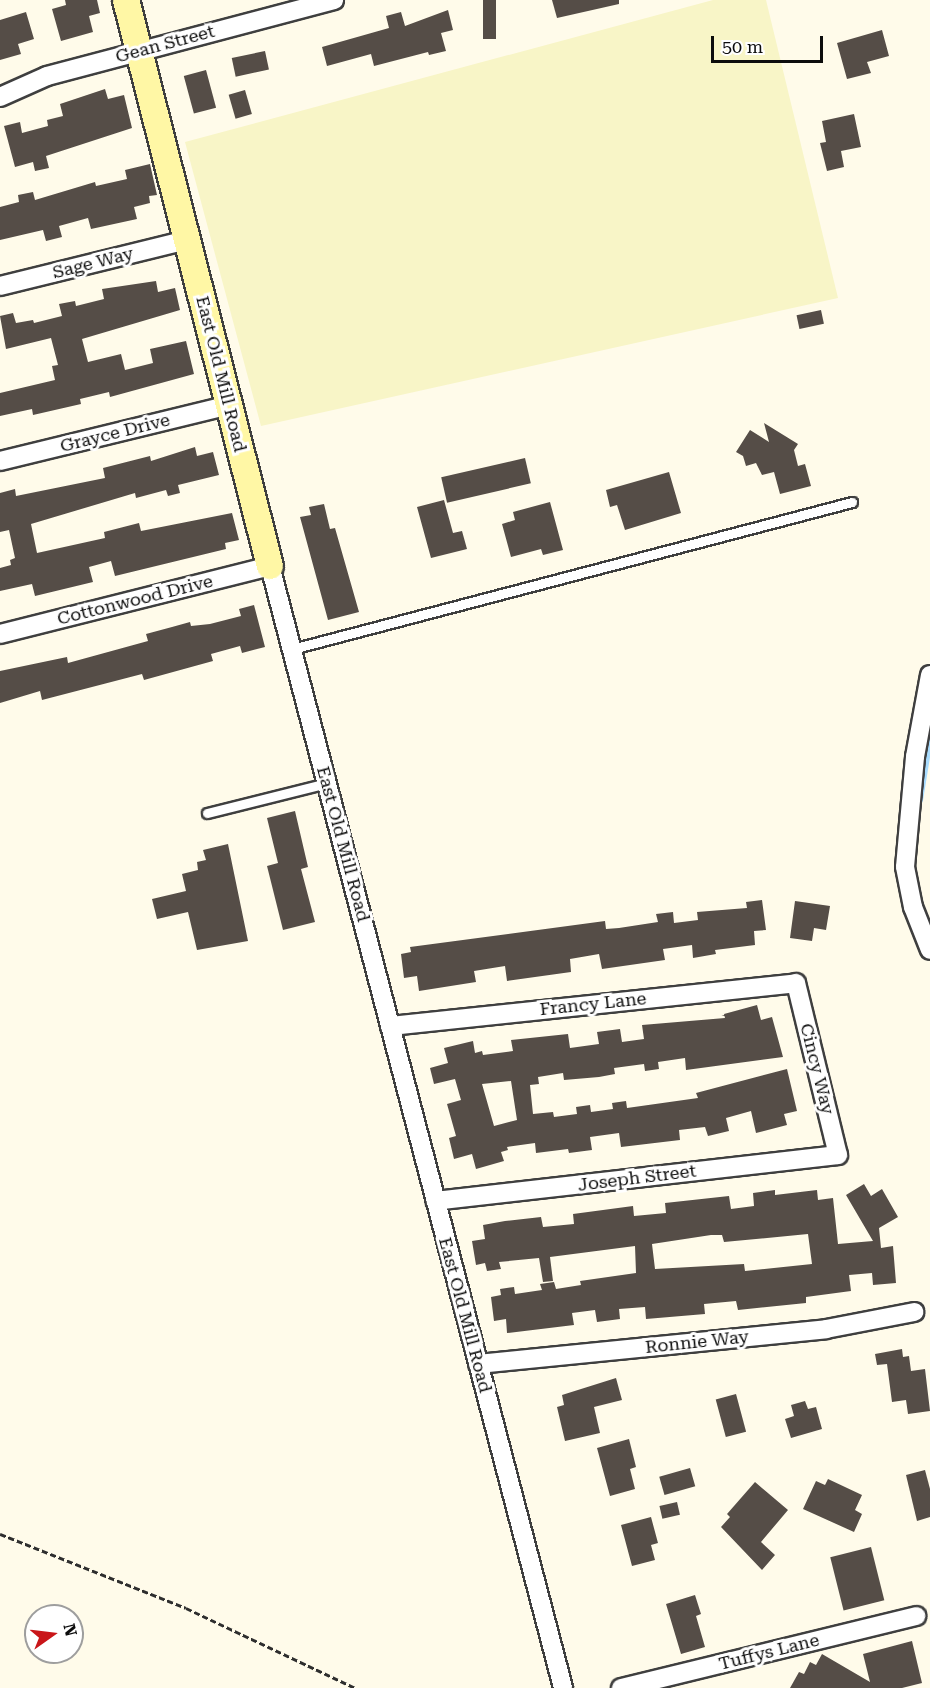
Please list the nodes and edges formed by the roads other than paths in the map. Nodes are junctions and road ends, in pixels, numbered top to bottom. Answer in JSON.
{"nodes":[{"id":1,"x":126,"y":0,"type":"edge"},
{"id":2,"x":334,"y":0,"type":"edge"},
{"id":3,"x":138,"y":50,"type":"junction"},
{"id":4,"x":0,"y":97,"type":"edge"},
{"id":5,"x":187,"y":240,"type":"junction"},
{"id":6,"x":0,"y":286,"type":"edge"},
{"id":7,"x":229,"y":405,"type":"junction"},
{"id":8,"x":0,"y":461,"type":"edge"},
{"id":9,"x":852,"y":502,"type":"dead end"},
{"id":10,"x":270,"y":566,"type":"junction"},
{"id":11,"x":0,"y":634,"type":"edge"},
{"id":12,"x":292,"y":649,"type":"junction"},
{"id":13,"x":930,"y":675,"type":"edge"},
{"id":14,"x":327,"y":783,"type":"junction"},
{"id":15,"x":207,"y":813,"type":"dead end"},
{"id":16,"x":930,"y":950,"type":"edge"},
{"id":17,"x":796,"y":983,"type":"joint"},
{"id":18,"x":390,"y":1026,"type":"junction"},
{"id":19,"x":838,"y":1155,"type":"joint"},
{"id":20,"x":436,"y":1201,"type":"junction"},
{"id":21,"x":914,"y":1312,"type":"dead end"},
{"id":22,"x":478,"y":1364,"type":"junction"},
{"id":23,"x":916,"y":1616,"type":"dead end"},
{"id":24,"x":563,"y":1688,"type":"edge"},
{"id":25,"x":621,"y":1688,"type":"edge"}],
"edges":[{"from":1,"to":3,"type":"street","name":"East Old Mill Road"},
{"from":2,"to":3,"type":"street","name":"Gean Street"},
{"from":3,"to":4,"type":"street","name":"Gean Street"},
{"from":3,"to":5,"type":"street","name":"East Old Mill Road"},
{"from":5,"to":6,"type":"street","name":"Sage Way"},
{"from":5,"to":7,"type":"street","name":"East Old Mill Road"},
{"from":7,"to":8,"type":"street","name":"Grayce Drive"},
{"from":7,"to":10,"type":"street","name":"East Old Mill Road"},
{"from":9,"to":12,"type":"lane"},
{"from":10,"to":11,"type":"street","name":"Cottonwood Drive"},
{"from":10,"to":12,"type":"street","name":"East Old Mill Road"},
{"from":12,"to":14,"type":"street","name":"East Old Mill Road"},
{"from":13,"to":16,"type":"street"},
{"from":14,"to":15,"type":"lane"},
{"from":14,"to":18,"type":"street","name":"East Old Mill Road"},
{"from":17,"to":18,"type":"street","name":"Francy Lane"},
{"from":17,"to":19,"type":"street","name":"Cincy Way"},
{"from":18,"to":20,"type":"street","name":"East Old Mill Road"},
{"from":19,"to":20,"type":"street","name":"Joseph Street"},
{"from":20,"to":22,"type":"street","name":"East Old Mill Road"},
{"from":21,"to":22,"type":"street","name":"Ronnie Way"},
{"from":22,"to":24,"type":"street","name":"East Old Mill Road"},
{"from":23,"to":25,"type":"street","name":"Tuffys Lane"}]}
